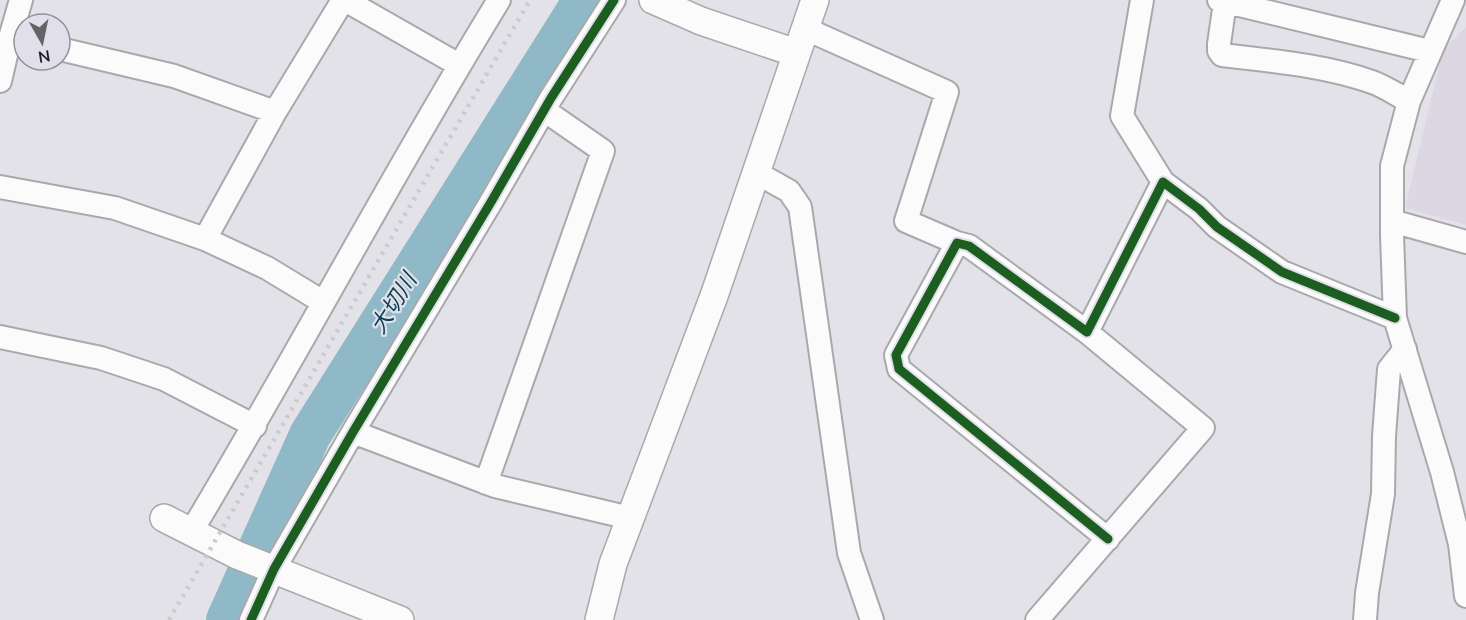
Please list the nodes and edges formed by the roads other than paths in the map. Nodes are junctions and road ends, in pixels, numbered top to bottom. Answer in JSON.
{"nodes":[{"id":1,"x":344,"y":0,"type":"edge"},
{"id":2,"x":499,"y":0,"type":"edge"},
{"id":3,"x":614,"y":0,"type":"edge"},
{"id":4,"x":653,"y":0,"type":"edge"},
{"id":5,"x":816,"y":0,"type":"edge"},
{"id":6,"x":1142,"y":0,"type":"edge"},
{"id":7,"x":1453,"y":0,"type":"edge"},
{"id":8,"x":1222,"y":1,"type":"edge"},
{"id":9,"x":801,"y":41,"type":"junction"},
{"id":10,"x":12,"y":51,"type":"edge"},
{"id":11,"x":1429,"y":51,"type":"junction"},
{"id":12,"x":72,"y":52,"type":"edge"},
{"id":13,"x":459,"y":65,"type":"junction"},
{"id":14,"x":0,"y":81,"type":"edge"},
{"id":15,"x":1409,"y":101,"type":"junction"},
{"id":16,"x":544,"y":110,"type":"junction"},
{"id":17,"x":274,"y":111,"type":"junction"},
{"id":18,"x":754,"y":172,"type":"junction"},
{"id":19,"x":1163,"y":182,"type":"junction"},
{"id":20,"x":0,"y":187,"type":"edge"},
{"id":21,"x":1392,"y":221,"type":"junction"},
{"id":22,"x":205,"y":239,"type":"junction"},
{"id":23,"x":1466,"y":242,"type":"edge"},
{"id":24,"x":957,"y":243,"type":"junction"},
{"id":25,"x":323,"y":302,"type":"junction"},
{"id":26,"x":1395,"y":318,"type":"junction"},
{"id":27,"x":1087,"y":332,"type":"junction"},
{"id":28,"x":0,"y":337,"type":"edge"},
{"id":29,"x":1405,"y":350,"type":"junction"},
{"id":30,"x":255,"y":426,"type":"junction"},
{"id":31,"x":352,"y":432,"type":"junction"},
{"id":32,"x":486,"y":483,"type":"junction"},
{"id":33,"x":164,"y":518,"type":"dead end"},
{"id":34,"x":630,"y":518,"type":"junction"},
{"id":35,"x":191,"y":532,"type":"junction"},
{"id":36,"x":1108,"y":539,"type":"junction"},
{"id":37,"x":1464,"y":556,"type":"edge"},
{"id":38,"x":269,"y":567,"type":"junction"},
{"id":39,"x":1466,"y":596,"type":"edge"},
{"id":40,"x":251,"y":620,"type":"edge"},
{"id":41,"x":400,"y":620,"type":"edge"},
{"id":42,"x":600,"y":620,"type":"edge"},
{"id":43,"x":872,"y":620,"type":"edge"},
{"id":44,"x":1037,"y":620,"type":"edge"},
{"id":45,"x":1365,"y":620,"type":"edge"}],
"edges":[{"from":1,"to":13,"type":"street"},
{"from":1,"to":17,"type":"street"},
{"from":2,"to":13,"type":"street"},
{"from":3,"to":16,"type":"street"},
{"from":4,"to":9,"type":"street"},
{"from":5,"to":9,"type":"street"},
{"from":6,"to":19,"type":"street"},
{"from":7,"to":11,"type":"street"},
{"from":8,"to":11,"type":"street"},
{"from":8,"to":15,"type":"street"},
{"from":9,"to":18,"type":"street"},
{"from":9,"to":24,"type":"street"},
{"from":10,"to":14,"type":"street"},
{"from":11,"to":15,"type":"street"},
{"from":12,"to":17,"type":"street"},
{"from":13,"to":25,"type":"street"},
{"from":15,"to":21,"type":"street"},
{"from":16,"to":31,"type":"street"},
{"from":16,"to":32,"type":"street"},
{"from":17,"to":22,"type":"street"},
{"from":18,"to":34,"type":"street"},
{"from":18,"to":43,"type":"street"},
{"from":19,"to":26,"type":"street"},
{"from":19,"to":27,"type":"street"},
{"from":20,"to":22,"type":"street"},
{"from":21,"to":23,"type":"street"},
{"from":21,"to":26,"type":"street"},
{"from":22,"to":25,"type":"street"},
{"from":24,"to":27,"type":"street"},
{"from":24,"to":36,"type":"street"},
{"from":25,"to":30,"type":"street"},
{"from":26,"to":29,"type":"street"},
{"from":27,"to":36,"type":"street"},
{"from":28,"to":30,"type":"street"},
{"from":29,"to":37,"type":"street"},
{"from":29,"to":45,"type":"street"},
{"from":30,"to":35,"type":"street"},
{"from":31,"to":32,"type":"street"},
{"from":31,"to":38,"type":"street"},
{"from":32,"to":34,"type":"street"},
{"from":33,"to":35,"type":"street"},
{"from":34,"to":42,"type":"street"},
{"from":35,"to":38,"type":"street"},
{"from":36,"to":44,"type":"street"},
{"from":37,"to":39,"type":"street"},
{"from":38,"to":40,"type":"street"},
{"from":38,"to":41,"type":"street"}]}
